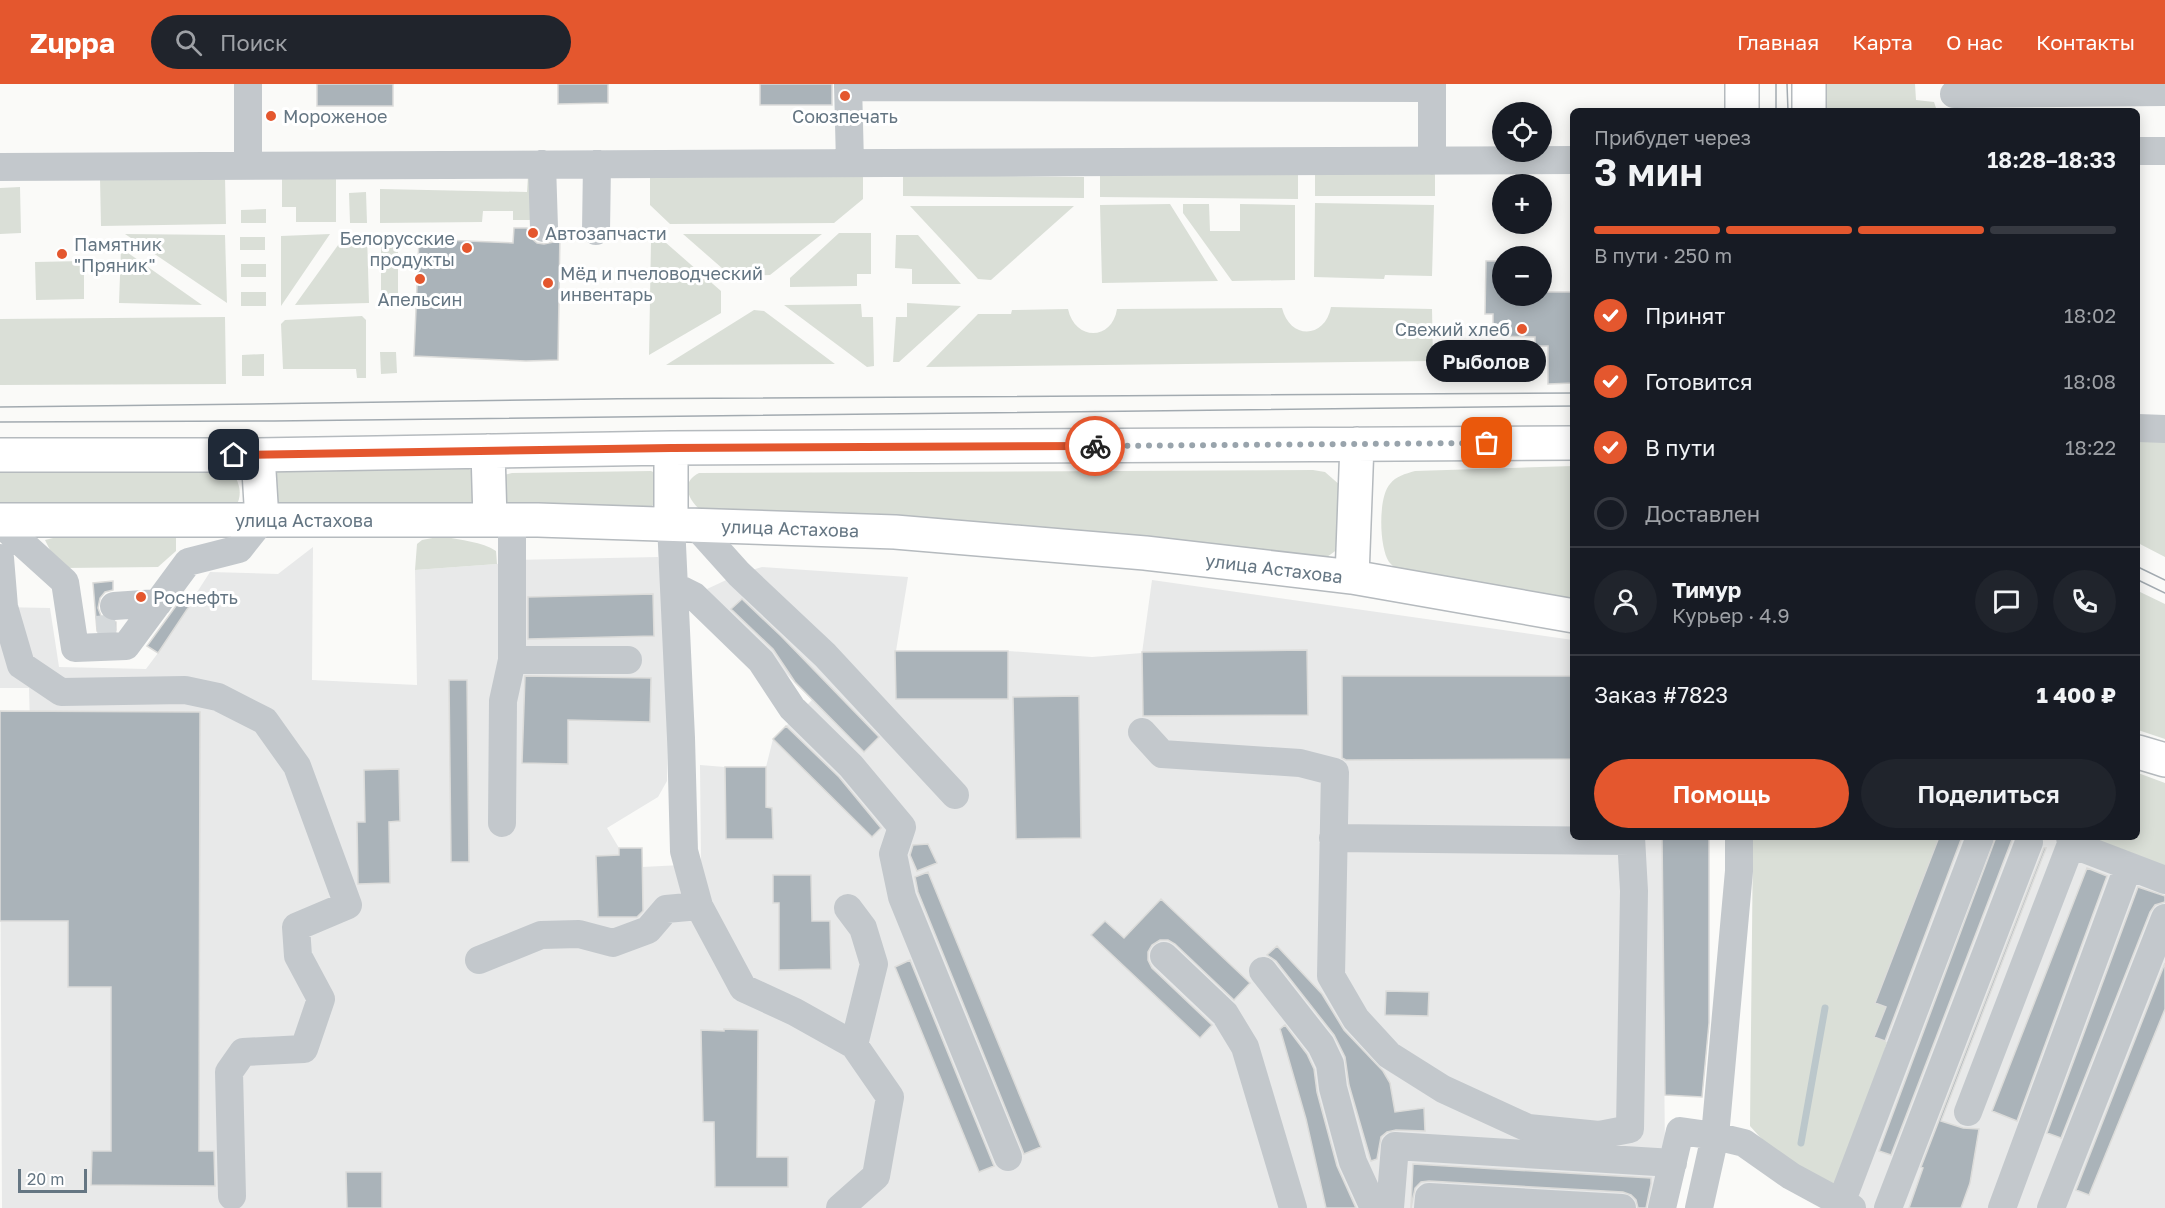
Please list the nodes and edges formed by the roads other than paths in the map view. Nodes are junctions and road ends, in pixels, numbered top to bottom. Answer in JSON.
{"nodes":[{"id":1,"x":248,"y":84,"type":"edge"},
{"id":2,"x":1742,"y":84,"type":"edge"},
{"id":3,"x":1809,"y":84,"type":"edge"},
{"id":4,"x":848,"y":85,"type":"edge"},
{"id":5,"x":1432,"y":86,"type":"edge"},
{"id":6,"x":2165,"y":92,"type":"edge"},
{"id":7,"x":1954,"y":96,"type":"edge"},
{"id":8,"x":1742,"y":108,"type":"edge"},
{"id":9,"x":1809,"y":108,"type":"edge"},
{"id":10,"x":2140,"y":151,"type":"edge"},
{"id":11,"x":2165,"y":151,"type":"edge"},
{"id":12,"x":1570,"y":160,"type":"edge"},
{"id":13,"x":1432,"y":161,"type":"junction"},
{"id":14,"x":850,"y":163,"type":"junction"},
{"id":15,"x":542,"y":164,"type":"junction"},
{"id":16,"x":597,"y":164,"type":"junction"},
{"id":17,"x":248,"y":165,"type":"junction"},
{"id":18,"x":0,"y":167,"type":"edge"},
{"id":19,"x":544,"y":228,"type":"dead end"},
{"id":20,"x":596,"y":231,"type":"dead end"},
{"id":21,"x":2140,"y":428,"type":"edge"},
{"id":22,"x":2165,"y":429,"type":"edge"},
{"id":23,"x":1570,"y":443,"type":"edge"},
{"id":24,"x":1357,"y":444,"type":"junction"},
{"id":25,"x":671,"y":448,"type":"junction"},
{"id":26,"x":488,"y":451,"type":"junction"},
{"id":27,"x":0,"y":455,"type":"edge"},
{"id":28,"x":258,"y":455,"type":"junction"},
{"id":29,"x":262,"y":520,"type":"junction"},
{"id":30,"x":501,"y":520,"type":"junction"},
{"id":31,"x":0,"y":522,"type":"edge"},
{"id":32,"x":683,"y":524,"type":"junction"},
{"id":33,"x":0,"y":558,"type":"edge"},
{"id":34,"x":1352,"y":577,"type":"junction"},
{"id":35,"x":674,"y":586,"type":"junction"},
{"id":36,"x":1570,"y":615,"type":"edge"},
{"id":37,"x":512,"y":660,"type":"junction"},
{"id":38,"x":628,"y":660,"type":"dead end"},
{"id":39,"x":1142,"y":732,"type":"dead end"},
{"id":40,"x":2140,"y":753,"type":"edge"},
{"id":41,"x":2165,"y":760,"type":"edge"},
{"id":42,"x":955,"y":795,"type":"dead end"},
{"id":43,"x":502,"y":823,"type":"dead end"},
{"id":44,"x":1333,"y":838,"type":"junction"},
{"id":45,"x":1570,"y":839,"type":"edge"},
{"id":46,"x":1631,"y":840,"type":"edge"},
{"id":47,"x":1739,"y":840,"type":"edge"},
{"id":48,"x":1979,"y":840,"type":"edge"},
{"id":49,"x":2070,"y":841,"type":"edge"},
{"id":50,"x":2029,"y":842,"type":"dead end"},
{"id":51,"x":2124,"y":878,"type":"dead end"},
{"id":52,"x":2165,"y":880,"type":"edge"},
{"id":53,"x":699,"y":906,"type":"junction"},
{"id":54,"x":848,"y":908,"type":"dead end"},
{"id":55,"x":2165,"y":918,"type":"edge"},
{"id":56,"x":1164,"y":956,"type":"dead end"},
{"id":57,"x":479,"y":960,"type":"dead end"},
{"id":58,"x":1263,"y":971,"type":"dead end"},
{"id":59,"x":854,"y":1045,"type":"junction"},
{"id":60,"x":1968,"y":1112,"type":"dead end"},
{"id":61,"x":1715,"y":1136,"type":"junction"},
{"id":62,"x":1008,"y":1157,"type":"dead end"},
{"id":63,"x":1673,"y":1163,"type":"junction"},
{"id":64,"x":232,"y":1196,"type":"dead end"},
{"id":65,"x":1847,"y":1206,"type":"edge"},
{"id":66,"x":840,"y":1208,"type":"edge"},
{"id":67,"x":1293,"y":1208,"type":"edge"},
{"id":68,"x":1374,"y":1208,"type":"edge"},
{"id":69,"x":1390,"y":1208,"type":"edge"},
{"id":70,"x":1428,"y":1208,"type":"edge"},
{"id":71,"x":1622,"y":1208,"type":"edge"},
{"id":72,"x":1662,"y":1208,"type":"edge"},
{"id":73,"x":1699,"y":1208,"type":"edge"},
{"id":74,"x":1888,"y":1208,"type":"edge"},
{"id":75,"x":2002,"y":1208,"type":"edge"},
{"id":76,"x":2051,"y":1208,"type":"edge"}],
"edges":[{"from":1,"to":17,"type":"street"},
{"from":2,"to":8,"type":"main road"},
{"from":3,"to":9,"type":"main road"},
{"from":4,"to":5,"type":"street"},
{"from":4,"to":14,"type":"street"},
{"from":5,"to":13,"type":"street"},
{"from":6,"to":7,"type":"street"},
{"from":10,"to":11,"type":"street"},
{"from":12,"to":13,"type":"street"},
{"from":13,"to":14,"type":"street"},
{"from":14,"to":16,"type":"street"},
{"from":15,"to":16,"type":"street"},
{"from":15,"to":17,"type":"street"},
{"from":15,"to":19,"type":"street"},
{"from":16,"to":20,"type":"street"},
{"from":17,"to":18,"type":"street"},
{"from":21,"to":22,"type":"street"},
{"from":23,"to":24,"type":"main road"},
{"from":24,"to":25,"type":"main road"},
{"from":24,"to":34,"type":"main road"},
{"from":25,"to":26,"type":"main road"},
{"from":25,"to":32,"type":"main road"},
{"from":26,"to":28,"type":"main road"},
{"from":26,"to":30,"type":"main road"},
{"from":27,"to":28,"type":"main road"},
{"from":28,"to":29,"type":"main road"},
{"from":29,"to":30,"type":"main road","name":"улица Астахова"},
{"from":29,"to":31,"type":"main road","name":"улица Астахова"},
{"from":29,"to":31,"type":"street"},
{"from":30,"to":32,"type":"main road","name":"улица Астахова"},
{"from":30,"to":37,"type":"street"},
{"from":32,"to":34,"type":"main road","name":"улица Астахова"},
{"from":32,"to":35,"type":"street"},
{"from":32,"to":42,"type":"street"},
{"from":33,"to":64,"type":"street"},
{"from":34,"to":36,"type":"main road","name":"улица Астахова"},
{"from":35,"to":53,"type":"street"},
{"from":35,"to":62,"type":"street"},
{"from":37,"to":38,"type":"street"},
{"from":37,"to":43,"type":"street"},
{"from":39,"to":44,"type":"street"},
{"from":40,"to":41,"type":"main road"},
{"from":44,"to":45,"type":"street"},
{"from":44,"to":46,"type":"street"},
{"from":47,"to":61,"type":"street"},
{"from":48,"to":65,"type":"street"},
{"from":49,"to":52,"type":"street"},
{"from":49,"to":60,"type":"street"},
{"from":50,"to":74,"type":"street"},
{"from":51,"to":75,"type":"street"},
{"from":53,"to":57,"type":"street"},
{"from":53,"to":59,"type":"street"},
{"from":54,"to":59,"type":"street"},
{"from":55,"to":76,"type":"street"},
{"from":56,"to":67,"type":"street"},
{"from":58,"to":68,"type":"street"},
{"from":59,"to":66,"type":"street"},
{"from":61,"to":63,"type":"street"},
{"from":61,"to":65,"type":"street"},
{"from":61,"to":73,"type":"street"},
{"from":63,"to":69,"type":"street"},
{"from":63,"to":72,"type":"street"},
{"from":70,"to":71,"type":"street"}]}
